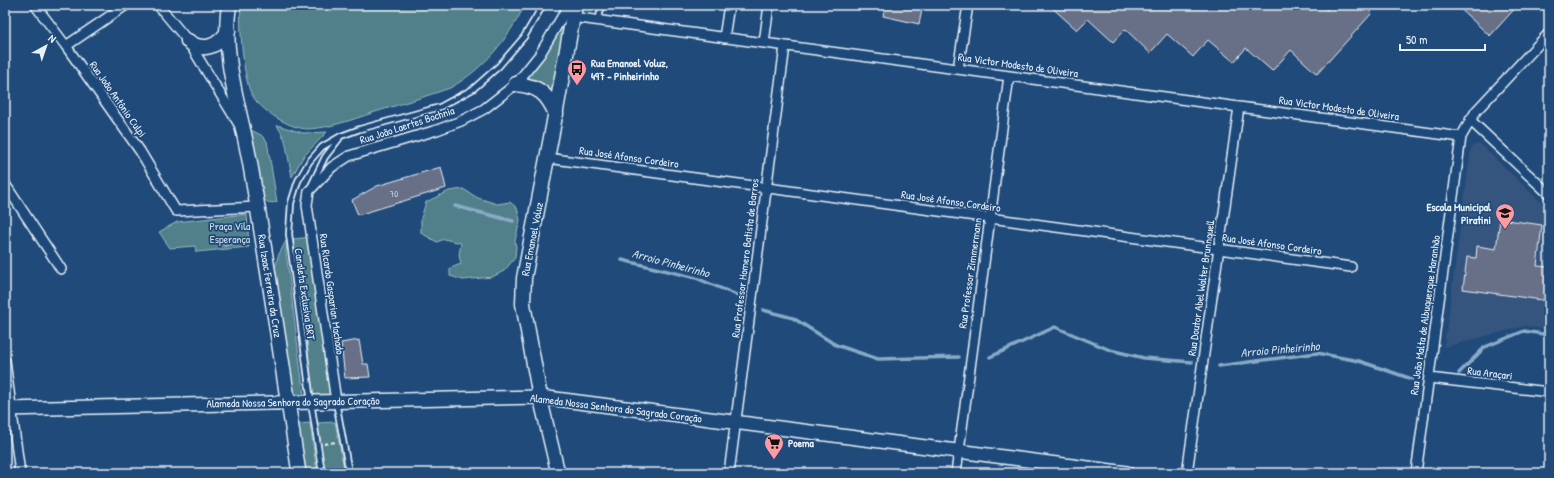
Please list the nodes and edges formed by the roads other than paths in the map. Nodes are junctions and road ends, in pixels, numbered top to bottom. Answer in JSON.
{"nodes":[{"id":1,"x":35,"y":5,"type":"edge"},
{"id":2,"x":126,"y":5,"type":"edge"},
{"id":3,"x":158,"y":5,"type":"edge"},
{"id":4,"x":229,"y":5,"type":"edge"},
{"id":5,"x":543,"y":5,"type":"edge"},
{"id":6,"x":602,"y":5,"type":"edge"},
{"id":7,"x":729,"y":5,"type":"edge"},
{"id":8,"x":769,"y":5,"type":"edge"},
{"id":9,"x":968,"y":5,"type":"edge"},
{"id":10,"x":572,"y":9,"type":"edge"},
{"id":11,"x":598,"y":21,"type":"junction"},
{"id":12,"x":228,"y":31,"type":"junction"},
{"id":13,"x":1549,"y":35,"type":"edge"},
{"id":14,"x":724,"y":38,"type":"junction"},
{"id":15,"x":188,"y":41,"type":"junction"},
{"id":16,"x":764,"y":43,"type":"junction"},
{"id":17,"x":66,"y":46,"type":"junction"},
{"id":18,"x":785,"y":46,"type":"junction"},
{"id":19,"x":958,"y":69,"type":"junction"},
{"id":20,"x":1008,"y":76,"type":"junction"},
{"id":21,"x":516,"y":84,"type":"junction"},
{"id":22,"x":1239,"y":107,"type":"junction"},
{"id":23,"x":556,"y":114,"type":"junction"},
{"id":24,"x":1470,"y":120,"type":"junction"},
{"id":25,"x":242,"y":130,"type":"junction"},
{"id":26,"x":341,"y":136,"type":"junction"},
{"id":27,"x":1461,"y":137,"type":"junction"},
{"id":28,"x":547,"y":158,"type":"junction"},
{"id":29,"x":5,"y":184,"type":"edge"},
{"id":30,"x":766,"y":188,"type":"junction"},
{"id":31,"x":309,"y":191,"type":"junction"},
{"id":32,"x":1549,"y":194,"type":"edge"},
{"id":33,"x":257,"y":207,"type":"junction"},
{"id":34,"x":990,"y":218,"type":"junction"},
{"id":35,"x":1219,"y":249,"type":"junction"},
{"id":36,"x":1351,"y":267,"type":"dead end"},
{"id":37,"x":61,"y":269,"type":"dead end"},
{"id":38,"x":5,"y":361,"type":"edge"},
{"id":39,"x":1428,"y":378,"type":"junction"},
{"id":40,"x":1549,"y":392,"type":"edge"},
{"id":41,"x":540,"y":397,"type":"junction"},
{"id":42,"x":336,"y":401,"type":"junction"},
{"id":43,"x":288,"y":402,"type":"junction"},
{"id":44,"x":311,"y":402,"type":"junction"},
{"id":45,"x":8,"y":409,"type":"edge"},
{"id":46,"x":735,"y":422,"type":"junction"},
{"id":47,"x":959,"y":451,"type":"junction"},
{"id":48,"x":20,"y":473,"type":"edge"},
{"id":49,"x":299,"y":473,"type":"edge"},
{"id":50,"x":322,"y":473,"type":"edge"},
{"id":51,"x":349,"y":473,"type":"edge"},
{"id":52,"x":558,"y":473,"type":"edge"},
{"id":53,"x":729,"y":473,"type":"edge"},
{"id":54,"x":956,"y":473,"type":"edge"},
{"id":55,"x":1128,"y":473,"type":"edge"},
{"id":56,"x":1187,"y":473,"type":"edge"},
{"id":57,"x":1416,"y":473,"type":"edge"}],
"edges":[{"from":1,"to":17,"type":"street","name":"Rua João Antônio Culpi"},
{"from":2,"to":17,"type":"street"},
{"from":3,"to":15,"type":"street","name":"Rua Izaac Ferreira da Cruz"},
{"from":4,"to":12,"type":"main road"},
{"from":5,"to":26,"type":"lane","name":"Canaleta Exclusiva BRT"},
{"from":6,"to":11,"type":"lane"},
{"from":7,"to":14,"type":"street"},
{"from":8,"to":16,"type":"street"},
{"from":9,"to":19,"type":"street"},
{"from":10,"to":11,"type":"street","name":"Rua Victor Modesto de Oliveira"},
{"from":10,"to":21,"type":"street","name":"Rua João Laertes Bochnia"},
{"from":10,"to":23,"type":"main road","name":"Rua Emanoel Voluz"},
{"from":11,"to":14,"type":"street","name":"Rua Victor Modesto de Oliveira"},
{"from":12,"to":15,"type":"main road"},
{"from":12,"to":25,"type":"main road"},
{"from":13,"to":24,"type":"street"},
{"from":14,"to":16,"type":"street","name":"Rua Victor Modesto de Oliveira"},
{"from":15,"to":25,"type":"street","name":"Rua Izaac Ferreira da Cruz"},
{"from":16,"to":18,"type":"street","name":"Rua Victor Modesto de Oliveira"},
{"from":17,"to":33,"type":"street","name":"Rua João Antônio Culpi"},
{"from":18,"to":19,"type":"street","name":"Rua Victor Modesto de Oliveira"},
{"from":18,"to":30,"type":"street","name":"Rua Professor Homero Batista de Barros"},
{"from":19,"to":20,"type":"street","name":"Rua Victor Modesto de Oliveira"},
{"from":20,"to":22,"type":"street","name":"Rua Victor Modesto de Oliveira"},
{"from":20,"to":34,"type":"street","name":"Rua Professor Zimmermann"},
{"from":21,"to":23,"type":"main road"},
{"from":21,"to":31,"type":"street","name":"Rua João Laertes Bochnia"},
{"from":22,"to":27,"type":"street","name":"Rua Victor Modesto de Oliveira"},
{"from":22,"to":35,"type":"street","name":"Rua Doutor Abel Walter Brunnquell"},
{"from":23,"to":28,"type":"main road","name":"Rua Emanoel Voluz"},
{"from":24,"to":27,"type":"street"},
{"from":24,"to":32,"type":"street"},
{"from":25,"to":33,"type":"main road","name":"Rua Izaac Ferreira da Cruz"},
{"from":26,"to":31,"type":"lane"},
{"from":26,"to":44,"type":"lane","name":"Canaleta Exclusiva BRT"},
{"from":27,"to":39,"type":"street","name":"Rua João Malta de Albuquerque Maranhão"},
{"from":28,"to":30,"type":"street","name":"Rua José Afonso Cordeiro"},
{"from":28,"to":41,"type":"main road","name":"Rua Emanoel Voluz"},
{"from":29,"to":37,"type":"street"},
{"from":30,"to":34,"type":"street","name":"Rua José Afonso Cordeiro"},
{"from":30,"to":46,"type":"street","name":"Rua Professor Homero Batista de Barros"},
{"from":31,"to":42,"type":"street","name":"Rua Ricardo Gasparian Machado"},
{"from":33,"to":43,"type":"main road","name":"Rua Izaac Ferreira da Cruz"},
{"from":34,"to":35,"type":"street","name":"Rua José Afonso Cordeiro"},
{"from":34,"to":47,"type":"street","name":"Rua Professor Zimmermann"},
{"from":35,"to":36,"type":"street","name":"Rua José Afonso Cordeiro"},
{"from":35,"to":56,"type":"street","name":"Rua Doutor Abel Walter Brunnquell"},
{"from":38,"to":45,"type":"street"},
{"from":39,"to":40,"type":"street","name":"Rua Araçari"},
{"from":39,"to":57,"type":"street","name":"Rua João Malta de Albuquerque Maranhão"},
{"from":41,"to":42,"type":"main road","name":"Alameda Nossa Senhora do Sagrado Coração"},
{"from":41,"to":46,"type":"main road","name":"Alameda Nossa Senhora do Sagrado Coração"},
{"from":41,"to":52,"type":"main road","name":"Rua Emanoel Voluz"},
{"from":42,"to":44,"type":"main road","name":"Alameda Nossa Senhora do Sagrado Coração"},
{"from":42,"to":51,"type":"lane"},
{"from":43,"to":44,"type":"main road","name":"Alameda Nossa Senhora do Sagrado Coração"},
{"from":43,"to":45,"type":"main road","name":"Alameda Nossa Senhora do Sagrado Coração"},
{"from":43,"to":49,"type":"main road","name":"Rua Izaac Ferreira da Cruz"},
{"from":44,"to":50,"type":"lane","name":"Canaleta Exclusiva BRT"},
{"from":45,"to":48,"type":"street"},
{"from":46,"to":47,"type":"main road","name":"Alameda Nossa Senhora do Sagrado Coração"},
{"from":46,"to":53,"type":"street","name":"Rua Professor Homero Batista de Barros"},
{"from":47,"to":54,"type":"street","name":"Rua Professor Zimmermann"},
{"from":47,"to":55,"type":"main road","name":"Alameda Nossa Senhora do Sagrado Coração"}]}
